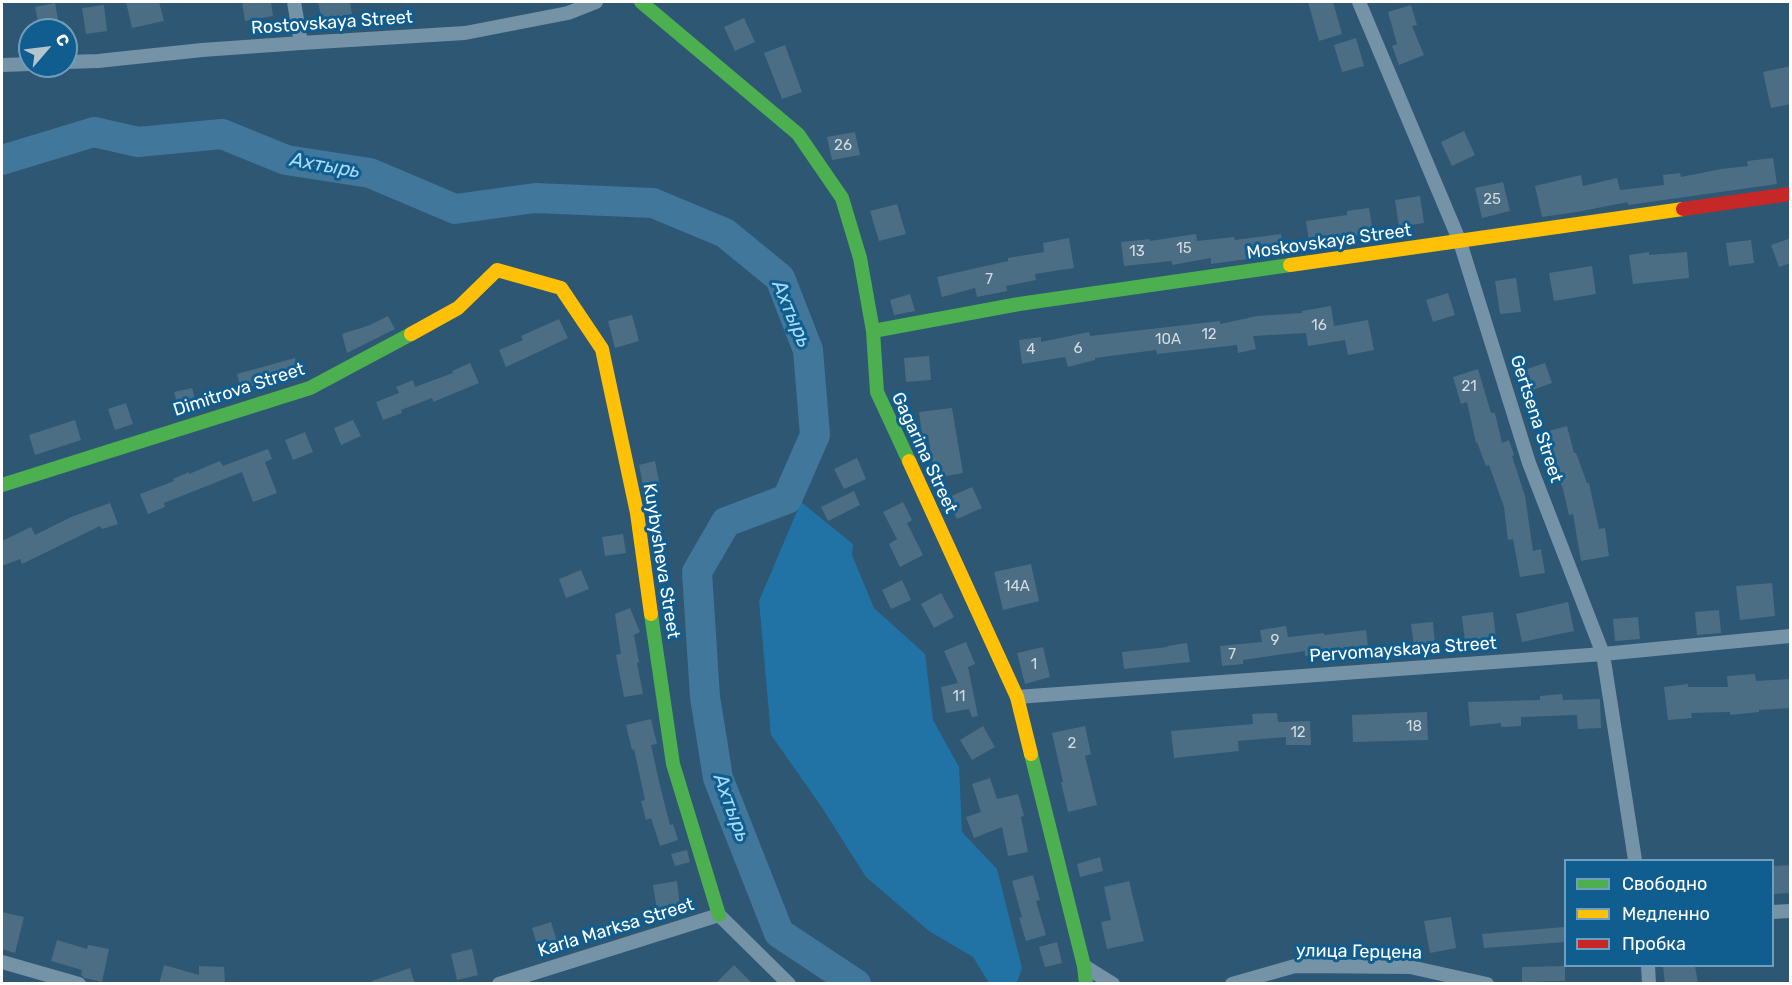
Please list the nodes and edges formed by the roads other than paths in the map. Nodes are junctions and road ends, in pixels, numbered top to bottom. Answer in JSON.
{"nodes":[{"id":1,"x":294,"y":2,"type":"edge"},
{"id":2,"x":596,"y":2,"type":"edge"},
{"id":3,"x":641,"y":2,"type":"edge"},
{"id":4,"x":1359,"y":2,"type":"edge"},
{"id":5,"x":301,"y":43,"type":"junction"},
{"id":6,"x":78,"y":62,"type":"edge"},
{"id":7,"x":18,"y":64,"type":"edge"},
{"id":8,"x":2,"y":65,"type":"edge"},
{"id":9,"x":1791,"y":194,"type":"edge"},
{"id":10,"x":1460,"y":242,"type":"junction"},
{"id":11,"x":497,"y":270,"type":"joint"},
{"id":12,"x":873,"y":330,"type":"junction"},
{"id":13,"x":2,"y":485,"type":"edge"},
{"id":14,"x":1791,"y":636,"type":"edge"},
{"id":15,"x":1603,"y":654,"type":"junction"},
{"id":16,"x":1017,"y":697,"type":"junction"},
{"id":17,"x":1635,"y":859,"type":"edge"},
{"id":18,"x":1791,"y":911,"type":"edge"},
{"id":19,"x":1774,"y":912,"type":"edge"},
{"id":20,"x":720,"y":915,"type":"junction"},
{"id":21,"x":2,"y":962,"type":"edge"},
{"id":22,"x":1084,"y":966,"type":"junction"},
{"id":23,"x":1648,"y":967,"type":"edge"},
{"id":24,"x":79,"y":984,"type":"edge"},
{"id":25,"x":499,"y":984,"type":"edge"},
{"id":26,"x":789,"y":984,"type":"edge"},
{"id":27,"x":1086,"y":984,"type":"edge"},
{"id":28,"x":1113,"y":984,"type":"edge"},
{"id":29,"x":1232,"y":984,"type":"edge"},
{"id":30,"x":1487,"y":984,"type":"edge"},
{"id":31,"x":1650,"y":984,"type":"edge"}],
"edges":[{"from":1,"to":5,"type":"street"},
{"from":2,"to":5,"type":"street","name":"Rostovskaya Street"},
{"from":3,"to":12,"type":"street","name":"Gagarina Street"},
{"from":4,"to":10,"type":"street","name":"Gertsena Street"},
{"from":5,"to":6,"type":"street","name":"Rostovskaya Street"},
{"from":7,"to":8,"type":"street"},
{"from":9,"to":10,"type":"street","name":"Moskovskaya Street"},
{"from":10,"to":12,"type":"street","name":"Moskovskaya Street"},
{"from":10,"to":15,"type":"street","name":"Gertsena Street"},
{"from":11,"to":13,"type":"street","name":"Dimitrova Street"},
{"from":11,"to":20,"type":"street","name":"Kuybysheva Street"},
{"from":12,"to":16,"type":"street","name":"Gagarina Street"},
{"from":14,"to":15,"type":"street","name":"Pervomayskaya Street"},
{"from":15,"to":16,"type":"street","name":"Pervomayskaya Street"},
{"from":15,"to":17,"type":"street","name":"Gertsena Street"},
{"from":16,"to":22,"type":"street","name":"Gagarina Street"},
{"from":18,"to":19,"type":"street"},
{"from":20,"to":25,"type":"street","name":"Karla Marksa Street"},
{"from":20,"to":26,"type":"street","name":"Karla Marksa Street"},
{"from":21,"to":24,"type":"street"},
{"from":22,"to":27,"type":"street","name":"Gagarina Street"},
{"from":22,"to":28,"type":"street"},
{"from":23,"to":31,"type":"street"},
{"from":29,"to":30,"type":"street","name":"улица Герцена"}]}
